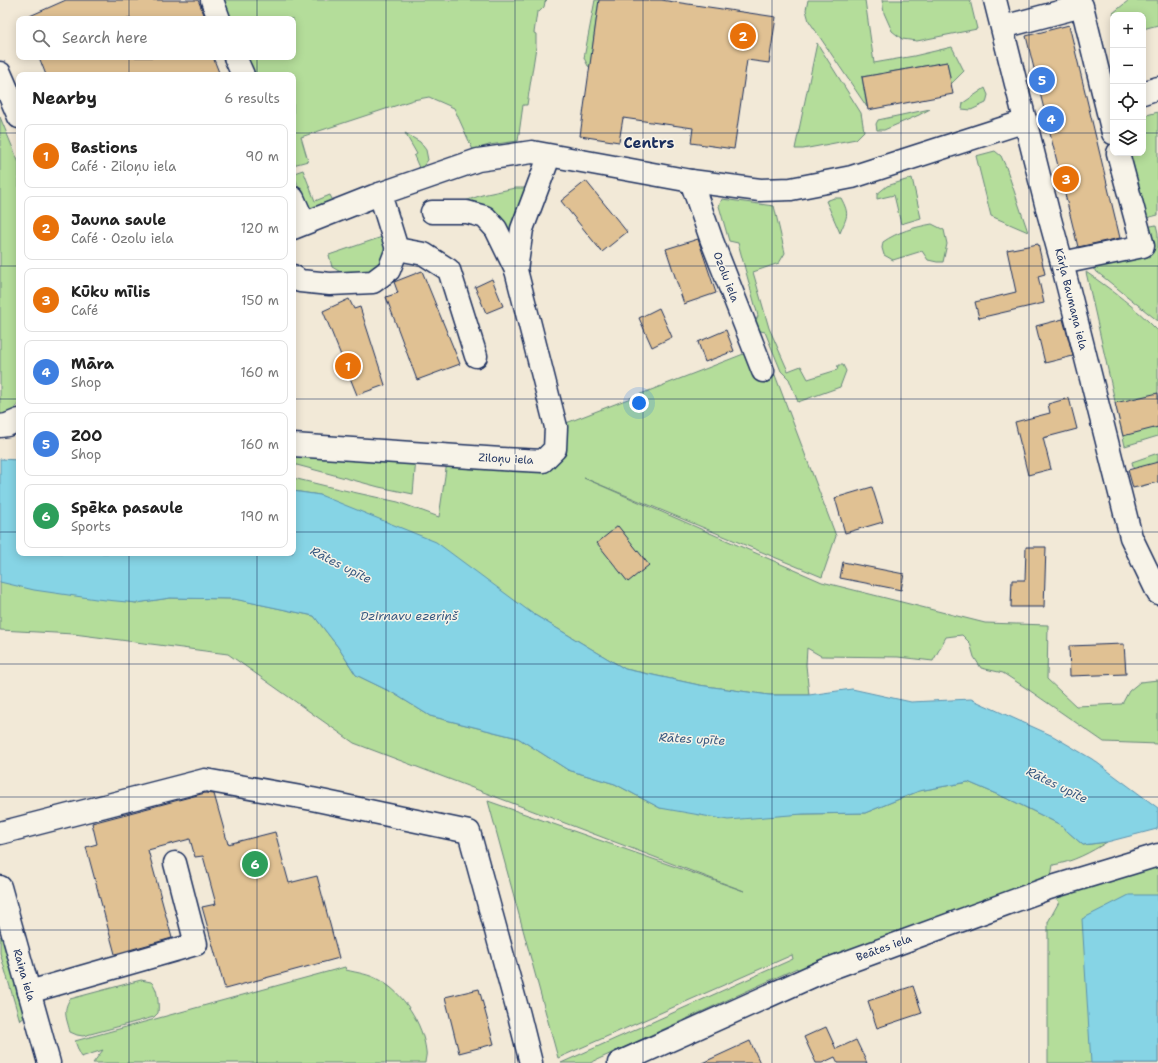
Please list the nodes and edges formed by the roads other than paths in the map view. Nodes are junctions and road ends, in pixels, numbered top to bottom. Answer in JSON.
{"nodes":[{"id":1,"x":212,"y":0,"type":"edge"},
{"id":2,"x":996,"y":0,"type":"edge"},
{"id":3,"x":219,"y":16,"type":"edge"},
{"id":4,"x":1003,"y":27,"type":"junction"},
{"id":5,"x":236,"y":60,"type":"edge"},
{"id":6,"x":241,"y":72,"type":"edge"},
{"id":7,"x":0,"y":74,"type":"edge"},
{"id":8,"x":1158,"y":88,"type":"edge"},
{"id":9,"x":1146,"y":92,"type":"edge"},
{"id":10,"x":1109,"y":102,"type":"edge"},
{"id":11,"x":16,"y":110,"type":"edge"},
{"id":12,"x":1111,"y":120,"type":"edge"},
{"id":13,"x":1026,"y":121,"type":"junction"},
{"id":14,"x":1119,"y":156,"type":"edge"},
{"id":15,"x":546,"y":165,"type":"dead end"},
{"id":16,"x":691,"y":181,"type":"junction"},
{"id":17,"x":380,"y":194,"type":"junction"},
{"id":18,"x":432,"y":212,"type":"dead end"},
{"id":19,"x":296,"y":214,"type":"edge"},
{"id":20,"x":397,"y":249,"type":"junction"},
{"id":21,"x":1062,"y":262,"type":"junction"},
{"id":22,"x":516,"y":270,"type":"junction"},
{"id":23,"x":296,"y":278,"type":"edge"},
{"id":24,"x":476,"y":356,"type":"dead end"},
{"id":25,"x":763,"y":371,"type":"dead end"},
{"id":26,"x":16,"y":421,"type":"edge"},
{"id":27,"x":0,"y":426,"type":"edge"},
{"id":28,"x":296,"y":445,"type":"edge"},
{"id":29,"x":1158,"y":593,"type":"edge"},
{"id":30,"x":0,"y":833,"type":"edge"},
{"id":31,"x":1158,"y":855,"type":"edge"},
{"id":32,"x":175,"y":864,"type":"dead end"},
{"id":33,"x":0,"y":887,"type":"edge"},
{"id":34,"x":29,"y":992,"type":"junction"},
{"id":35,"x":49,"y":1063,"type":"edge"},
{"id":36,"x":531,"y":1063,"type":"edge"},
{"id":37,"x":619,"y":1063,"type":"edge"}],
"edges":[{"from":1,"to":3,"type":"street"},
{"from":2,"to":4,"type":"street","name":"Kārļa Baumaņa iela"},
{"from":4,"to":10,"type":"street"},
{"from":4,"to":13,"type":"street","name":"Kārļa Baumaņa iela"},
{"from":5,"to":6,"type":"street"},
{"from":7,"to":11,"type":"street"},
{"from":8,"to":9,"type":"street"},
{"from":10,"to":12,"type":"street"},
{"from":13,"to":16,"type":"street"},
{"from":13,"to":21,"type":"street","name":"Kārļa Baumaņa iela"},
{"from":14,"to":21,"type":"street"},
{"from":15,"to":22,"type":"street","name":"Ziloņu iela"},
{"from":16,"to":17,"type":"street"},
{"from":16,"to":25,"type":"street","name":"Ozolu iela"},
{"from":17,"to":19,"type":"street"},
{"from":17,"to":20,"type":"street"},
{"from":18,"to":22,"type":"street","name":"Ziloņu iela"},
{"from":20,"to":23,"type":"street"},
{"from":20,"to":24,"type":"street"},
{"from":21,"to":29,"type":"street","name":"Kārļa Baumaņa iela"},
{"from":22,"to":28,"type":"street","name":"Ziloņu iela"},
{"from":26,"to":27,"type":"street"},
{"from":30,"to":36,"type":"street"},
{"from":31,"to":37,"type":"street","name":"Beātes iela"},
{"from":32,"to":34,"type":"street"},
{"from":33,"to":34,"type":"street","name":"Raiņa iela"},
{"from":34,"to":35,"type":"street","name":"Raiņa iela"}]}
